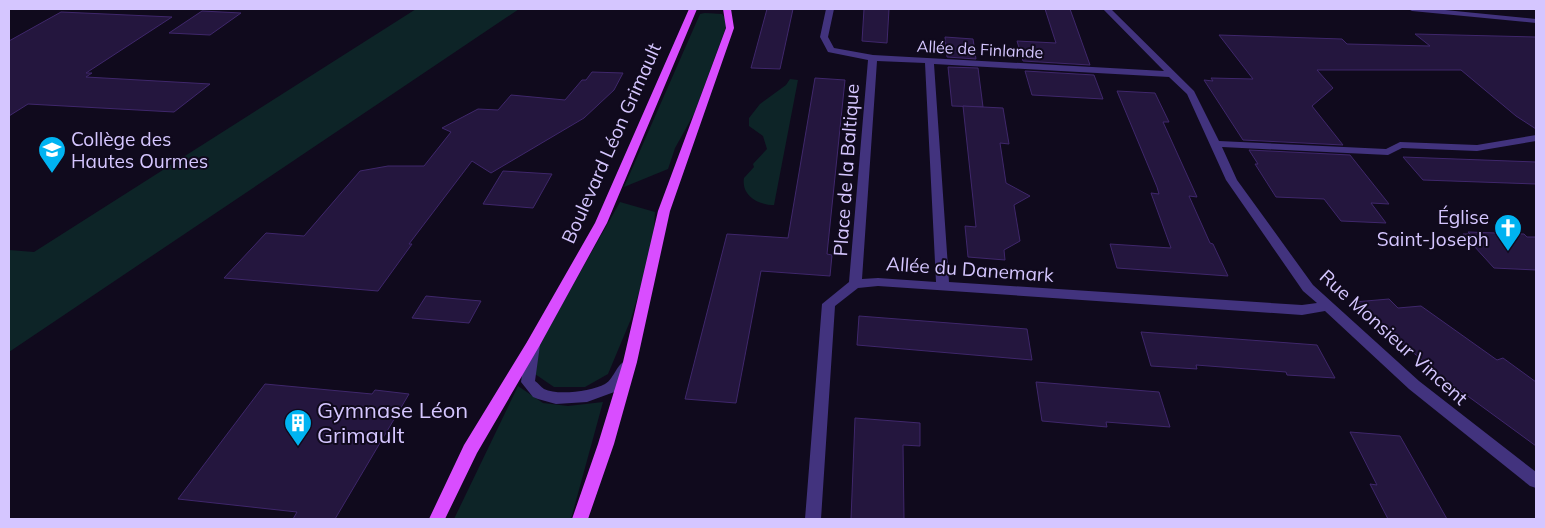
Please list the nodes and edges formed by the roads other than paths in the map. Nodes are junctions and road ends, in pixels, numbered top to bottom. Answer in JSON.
{"nodes":[{"id":1,"x":693,"y":9,"type":"edge"},
{"id":2,"x":727,"y":9,"type":"edge"},
{"id":3,"x":830,"y":9,"type":"edge"},
{"id":4,"x":1108,"y":9,"type":"edge"},
{"id":5,"x":1412,"y":9,"type":"edge"},
{"id":6,"x":1536,"y":21,"type":"edge"},
{"id":7,"x":873,"y":58,"type":"junction"},
{"id":8,"x":929,"y":61,"type":"junction"},
{"id":9,"x":1172,"y":74,"type":"junction"},
{"id":10,"x":1536,"y":138,"type":"edge"},
{"id":11,"x":1216,"y":144,"type":"junction"},
{"id":12,"x":855,"y":284,"type":"junction"},
{"id":13,"x":943,"y":286,"type":"junction"},
{"id":14,"x":1329,"y":306,"type":"junction"},
{"id":15,"x":533,"y":345,"type":"junction"},
{"id":16,"x":630,"y":362,"type":"junction"},
{"id":17,"x":1536,"y":481,"type":"edge"},
{"id":18,"x":436,"y":519,"type":"edge"},
{"id":19,"x":580,"y":519,"type":"edge"},
{"id":20,"x":813,"y":519,"type":"edge"}],
"edges":[{"from":1,"to":15,"type":"main road","name":"Boulevard Léon Grimault"},
{"from":2,"to":16,"type":"main road","name":"Boulevard Léon Grimault"},
{"from":3,"to":7,"type":"street","name":"Allée de Finlande"},
{"from":4,"to":9,"type":"street","name":"Rue Monsieur Vincent"},
{"from":5,"to":6,"type":"street"},
{"from":7,"to":8,"type":"street","name":"Allée de Finlande"},
{"from":7,"to":12,"type":"street","name":"Place de la Baltique"},
{"from":8,"to":9,"type":"street","name":"Allée de Finlande"},
{"from":8,"to":13,"type":"street"},
{"from":9,"to":11,"type":"street","name":"Rue Monsieur Vincent"},
{"from":10,"to":11,"type":"street"},
{"from":11,"to":14,"type":"street","name":"Rue Monsieur Vincent"},
{"from":12,"to":13,"type":"street","name":"Allée du Danemark"},
{"from":12,"to":20,"type":"street"},
{"from":13,"to":14,"type":"street","name":"Allée du Danemark"},
{"from":14,"to":17,"type":"street","name":"Rue Monsieur Vincent"},
{"from":15,"to":16,"type":"street","name":"Boulevard Léon Grimault"},
{"from":15,"to":18,"type":"main road","name":"Boulevard Léon Grimault"},
{"from":16,"to":19,"type":"main road","name":"Boulevard Léon Grimault"}]}
